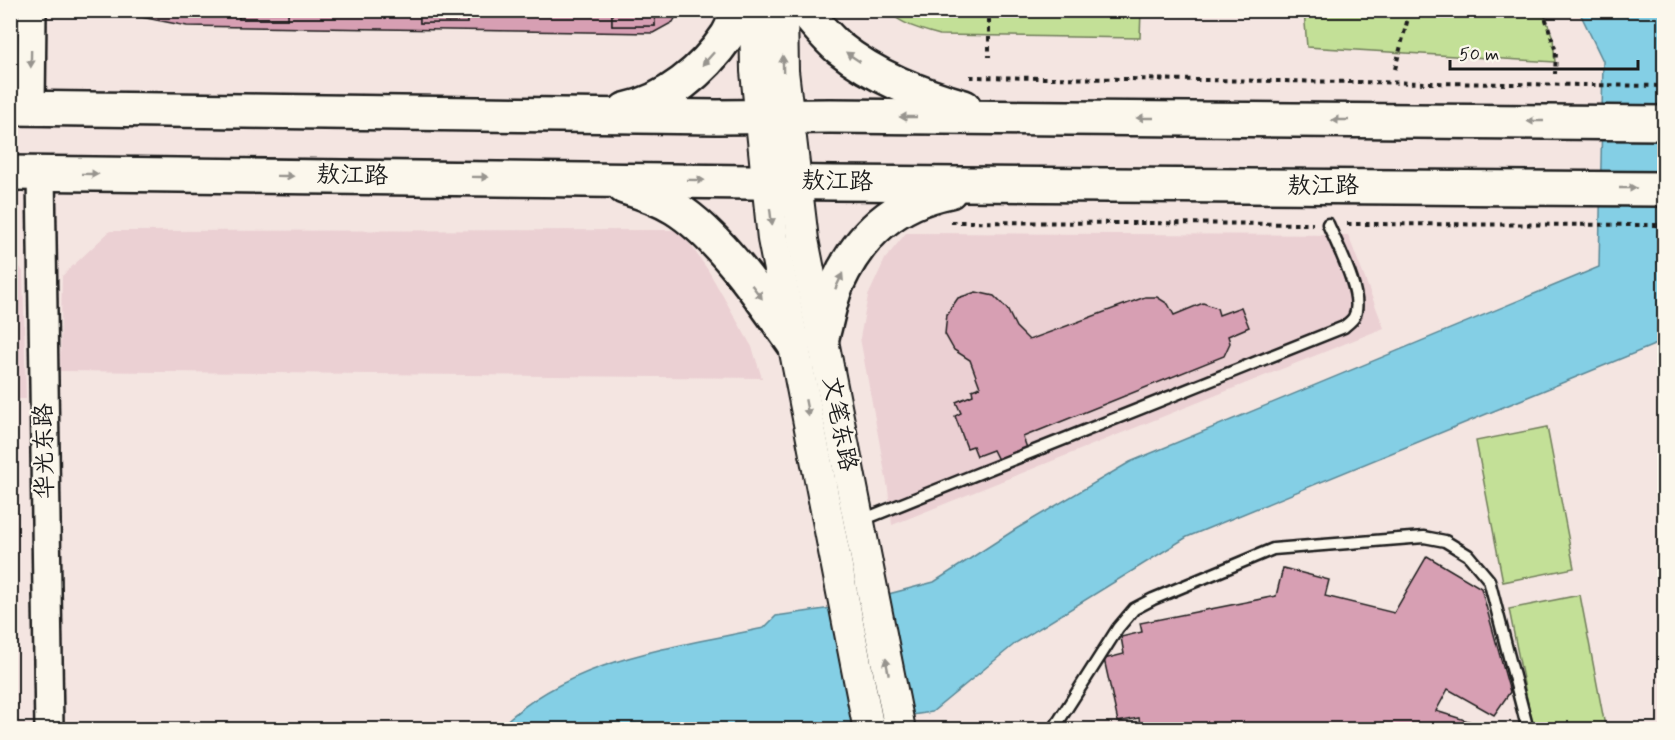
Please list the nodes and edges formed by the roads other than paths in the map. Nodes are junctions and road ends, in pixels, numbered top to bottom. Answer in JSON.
{"nodes":[{"id":1,"x":32,"y":10,"type":"edge"},
{"id":2,"x":739,"y":10,"type":"edge"},
{"id":3,"x":755,"y":10,"type":"edge"},
{"id":4,"x":782,"y":10,"type":"edge"},
{"id":5,"x":804,"y":10,"type":"edge"},
{"id":6,"x":21,"y":108,"type":"edge"},
{"id":7,"x":599,"y":115,"type":"junction"},
{"id":8,"x":774,"y":117,"type":"junction"},
{"id":9,"x":1025,"y":118,"type":"junction"},
{"id":10,"x":1665,"y":123,"type":"edge"},
{"id":11,"x":26,"y":173,"type":"edge"},
{"id":12,"x":593,"y":178,"type":"junction"},
{"id":13,"x":781,"y":182,"type":"junction"},
{"id":14,"x":1020,"y":184,"type":"junction"},
{"id":15,"x":1665,"y":189,"type":"edge"},
{"id":16,"x":1328,"y":224,"type":"road end"},
{"id":17,"x":808,"y":341,"type":"junction"},
{"id":18,"x":859,"y":521,"type":"junction"},
{"id":19,"x":899,"y":726,"type":"edge"},
{"id":20,"x":869,"y":728,"type":"edge"},
{"id":21,"x":49,"y":729,"type":"edge"},
{"id":22,"x":1053,"y":729,"type":"edge"},
{"id":23,"x":1528,"y":729,"type":"edge"}],
"edges":[{"from":1,"to":6,"type":"street","one_way":true},
{"from":2,"to":7,"type":"main road","one_way":true},
{"from":3,"to":8,"type":"main road"},
{"from":8,"to":4,"type":"main road","one_way":true},
{"from":9,"to":5,"type":"main road","one_way":true},
{"from":6,"to":7,"type":"main road"},
{"from":7,"to":8,"type":"main road"},
{"from":9,"to":8,"type":"main road","one_way":true},
{"from":8,"to":13,"type":"main road","name":"文笔东路"},
{"from":10,"to":9,"type":"main road","one_way":true},
{"from":11,"to":12,"type":"main road","name":"敖江路","one_way":true},
{"from":11,"to":21,"type":"street","name":"华光东路"},
{"from":12,"to":13,"type":"main road","name":"敖江路","one_way":true},
{"from":12,"to":17,"type":"main road","one_way":true},
{"from":13,"to":14,"type":"main road","name":"敖江路"},
{"from":13,"to":17,"type":"main road","name":"文笔东路"},
{"from":14,"to":15,"type":"main road","name":"敖江路","one_way":true},
{"from":17,"to":14,"type":"main road","one_way":true},
{"from":16,"to":18,"type":"lane"},
{"from":17,"to":18,"type":"main road","name":"文笔东路"},
{"from":17,"to":20,"type":"main road","name":"文笔东路","one_way":true},
{"from":19,"to":18,"type":"main road","name":"文笔东路","one_way":true},
{"from":22,"to":23,"type":"lane"}]}
